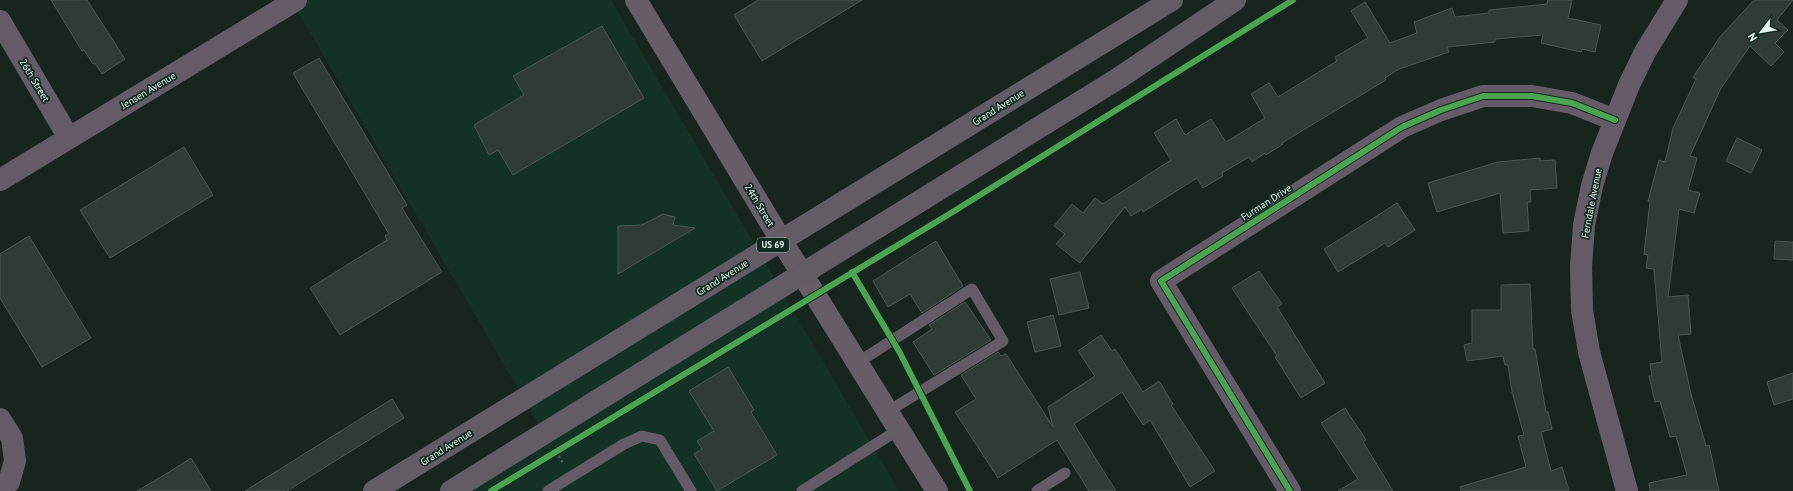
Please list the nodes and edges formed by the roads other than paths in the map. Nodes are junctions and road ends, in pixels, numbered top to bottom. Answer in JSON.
{"nodes":[{"id":1,"x":636,"y":0,"type":"edge"},
{"id":2,"x":1172,"y":0,"type":"edge"},
{"id":3,"x":1235,"y":0,"type":"edge"},
{"id":4,"x":1677,"y":0,"type":"edge"},
{"id":5,"x":289,"y":2,"type":"edge"},
{"id":6,"x":0,"y":21,"type":"edge"},
{"id":7,"x":1615,"y":120,"type":"junction"},
{"id":8,"x":69,"y":138,"type":"junction"},
{"id":9,"x":0,"y":180,"type":"edge"},
{"id":10,"x":781,"y":240,"type":"junction"},
{"id":11,"x":802,"y":274,"type":"junction"},
{"id":12,"x":857,"y":363,"type":"junction"},
{"id":13,"x":887,"y":412,"type":"junction"},
{"id":14,"x":0,"y":418,"type":"edge"},
{"id":15,"x":898,"y":430,"type":"junction"},
{"id":16,"x":1065,"y":473,"type":"dead end"},
{"id":17,"x":0,"y":491,"type":"edge"},
{"id":18,"x":374,"y":491,"type":"edge"},
{"id":19,"x":451,"y":491,"type":"edge"},
{"id":20,"x":548,"y":491,"type":"edge"},
{"id":21,"x":691,"y":491,"type":"edge"},
{"id":22,"x":802,"y":491,"type":"edge"},
{"id":23,"x":937,"y":491,"type":"edge"},
{"id":24,"x":1037,"y":491,"type":"edge"},
{"id":25,"x":1290,"y":491,"type":"edge"},
{"id":26,"x":1627,"y":491,"type":"edge"}],
"edges":[{"from":1,"to":10,"type":"main road","name":"24th Street"},
{"from":2,"to":10,"type":"main road","name":"Grand Avenue","number":"US 69"},
{"from":3,"to":11,"type":"main road"},
{"from":4,"to":7,"type":"street","name":"Ferndale Avenue"},
{"from":5,"to":8,"type":"street","name":"Jensen Avenue"},
{"from":6,"to":8,"type":"street","name":"26th Street"},
{"from":7,"to":25,"type":"street","name":"Furman Drive"},
{"from":7,"to":26,"type":"street","name":"Ferndale Avenue"},
{"from":8,"to":9,"type":"street","name":"Jensen Avenue"},
{"from":10,"to":11,"type":"main road","name":"24th Street"},
{"from":10,"to":18,"type":"main road","name":"Grand Avenue","number":"US 69"},
{"from":11,"to":12,"type":"main road","name":"24th Street"},
{"from":11,"to":19,"type":"main road"},
{"from":12,"to":13,"type":"main road","name":"24th Street"},
{"from":12,"to":13,"type":"lane"},
{"from":13,"to":15,"type":"main road","name":"24th Street"},
{"from":14,"to":17,"type":"street"},
{"from":15,"to":22,"type":"lane"},
{"from":15,"to":23,"type":"main road","name":"24th Street"},
{"from":16,"to":24,"type":"lane"},
{"from":20,"to":21,"type":"lane"}]}
